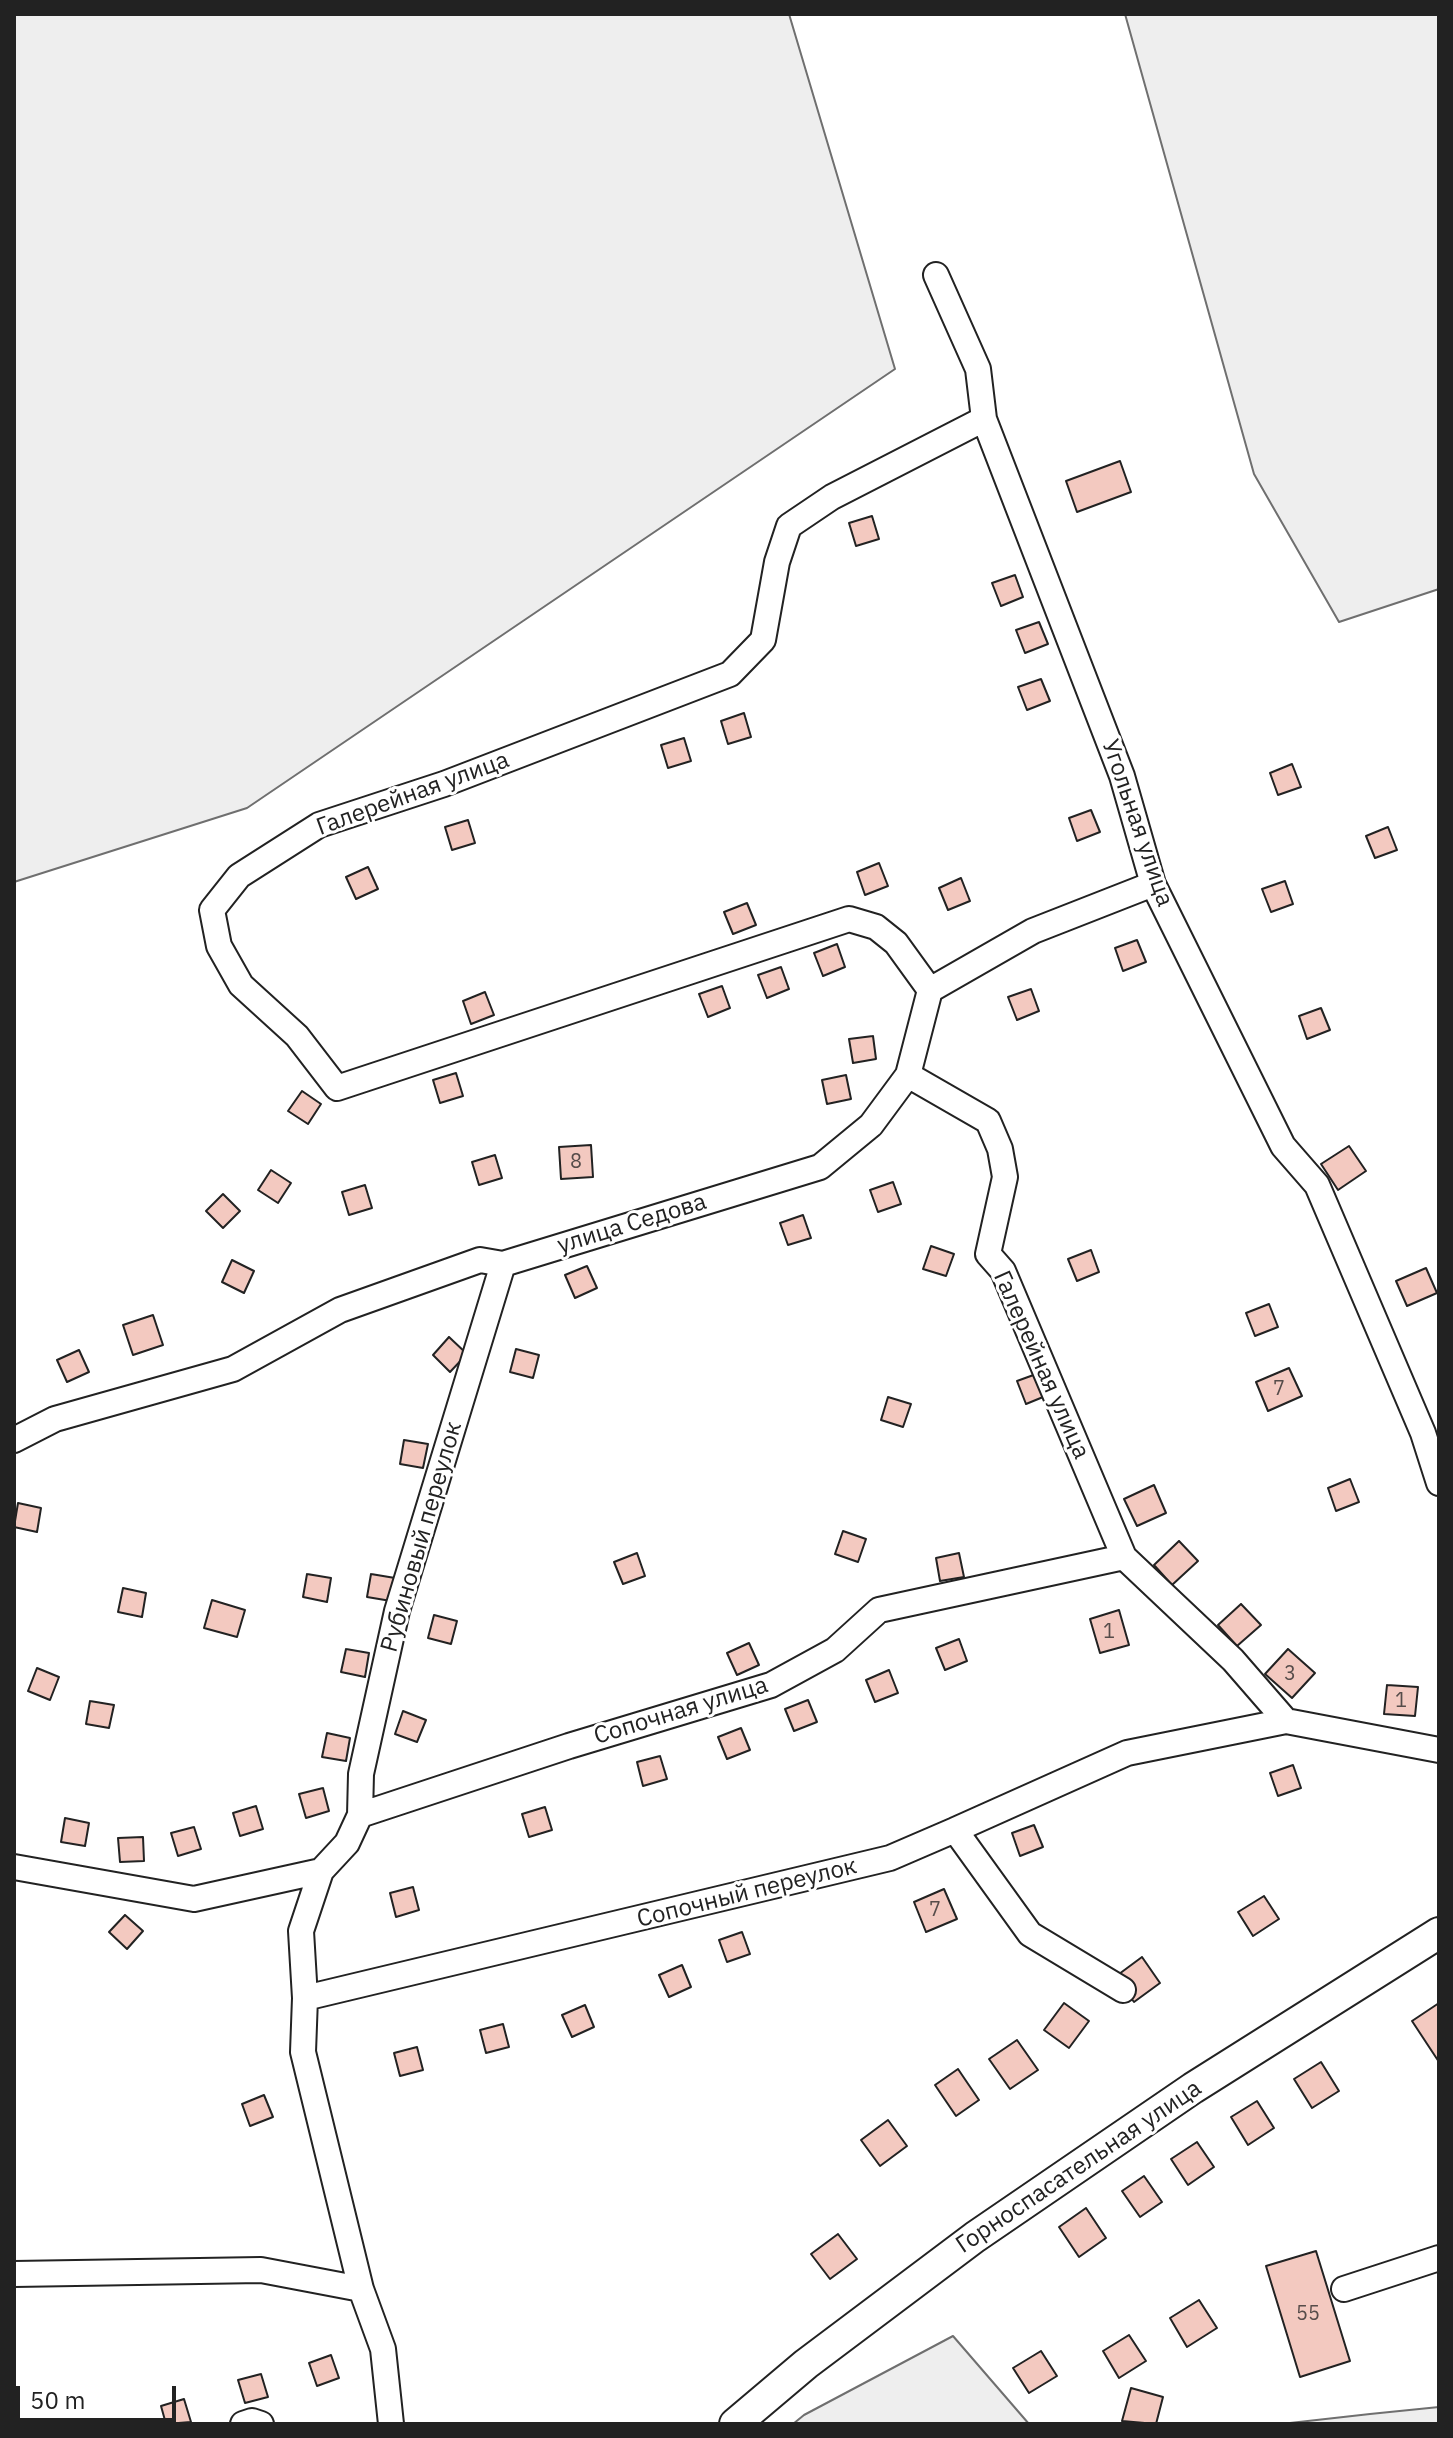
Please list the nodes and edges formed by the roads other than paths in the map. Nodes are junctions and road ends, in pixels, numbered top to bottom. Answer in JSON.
{"nodes":[{"id":1,"x":936,"y":275,"type":"dead end"},
{"id":2,"x":984,"y":419,"type":"junction"},
{"id":3,"x":1153,"y":884,"type":"junction"},
{"id":4,"x":930,"y":990,"type":"junction"},
{"id":5,"x":908,"y":1075,"type":"junction"},
{"id":6,"x":503,"y":1264,"type":"junction"},
{"id":7,"x":14,"y":1440,"type":"edge"},
{"id":8,"x":1439,"y":1483,"type":"edge"},
{"id":9,"x":1124,"y":1557,"type":"junction"},
{"id":10,"x":1286,"y":1721,"type":"junction"},
{"id":11,"x":1439,"y":1750,"type":"edge"},
{"id":12,"x":360,"y":1815,"type":"junction"},
{"id":13,"x":955,"y":1830,"type":"junction"},
{"id":14,"x":14,"y":1867,"type":"edge"},
{"id":15,"x":321,"y":1871,"type":"junction"},
{"id":16,"x":1439,"y":1933,"type":"edge"},
{"id":17,"x":1123,"y":1990,"type":"dead end"},
{"id":18,"x":305,"y":1998,"type":"junction"},
{"id":19,"x":1439,"y":2258,"type":"edge"},
{"id":20,"x":14,"y":2274,"type":"edge"},
{"id":21,"x":361,"y":2289,"type":"junction"},
{"id":22,"x":1344,"y":2289,"type":"dead end"},
{"id":23,"x":243,"y":2424,"type":"edge"},
{"id":24,"x":261,"y":2424,"type":"edge"},
{"id":25,"x":391,"y":2424,"type":"edge"},
{"id":26,"x":735,"y":2424,"type":"edge"}],
"edges":[{"from":1,"to":2,"type":"street","name":"Угольная улица"},
{"from":2,"to":3,"type":"street","name":"Угольная улица"},
{"from":2,"to":4,"type":"street","name":"Галерейная улица"},
{"from":3,"to":4,"type":"street"},
{"from":3,"to":8,"type":"street","name":"Угольная улица"},
{"from":4,"to":5,"type":"street","name":"улица Седова"},
{"from":5,"to":6,"type":"street","name":"улица Седова"},
{"from":5,"to":9,"type":"street","name":"Галерейная улица"},
{"from":6,"to":7,"type":"street","name":"улица Седова"},
{"from":6,"to":12,"type":"street","name":"Рубиновый переулок"},
{"from":9,"to":10,"type":"street"},
{"from":9,"to":12,"type":"street","name":"Сопочная улица"},
{"from":10,"to":11,"type":"street"},
{"from":10,"to":13,"type":"street","name":"Сопочный переулок"},
{"from":12,"to":15,"type":"street"},
{"from":13,"to":17,"type":"street"},
{"from":13,"to":18,"type":"street","name":"Сопочный переулок"},
{"from":14,"to":15,"type":"street"},
{"from":15,"to":18,"type":"street"},
{"from":16,"to":26,"type":"main road","name":"Горноспасательная улица"},
{"from":18,"to":21,"type":"street"},
{"from":19,"to":22,"type":"street"},
{"from":20,"to":21,"type":"street"},
{"from":21,"to":25,"type":"street"},
{"from":23,"to":24,"type":"street"}]}
